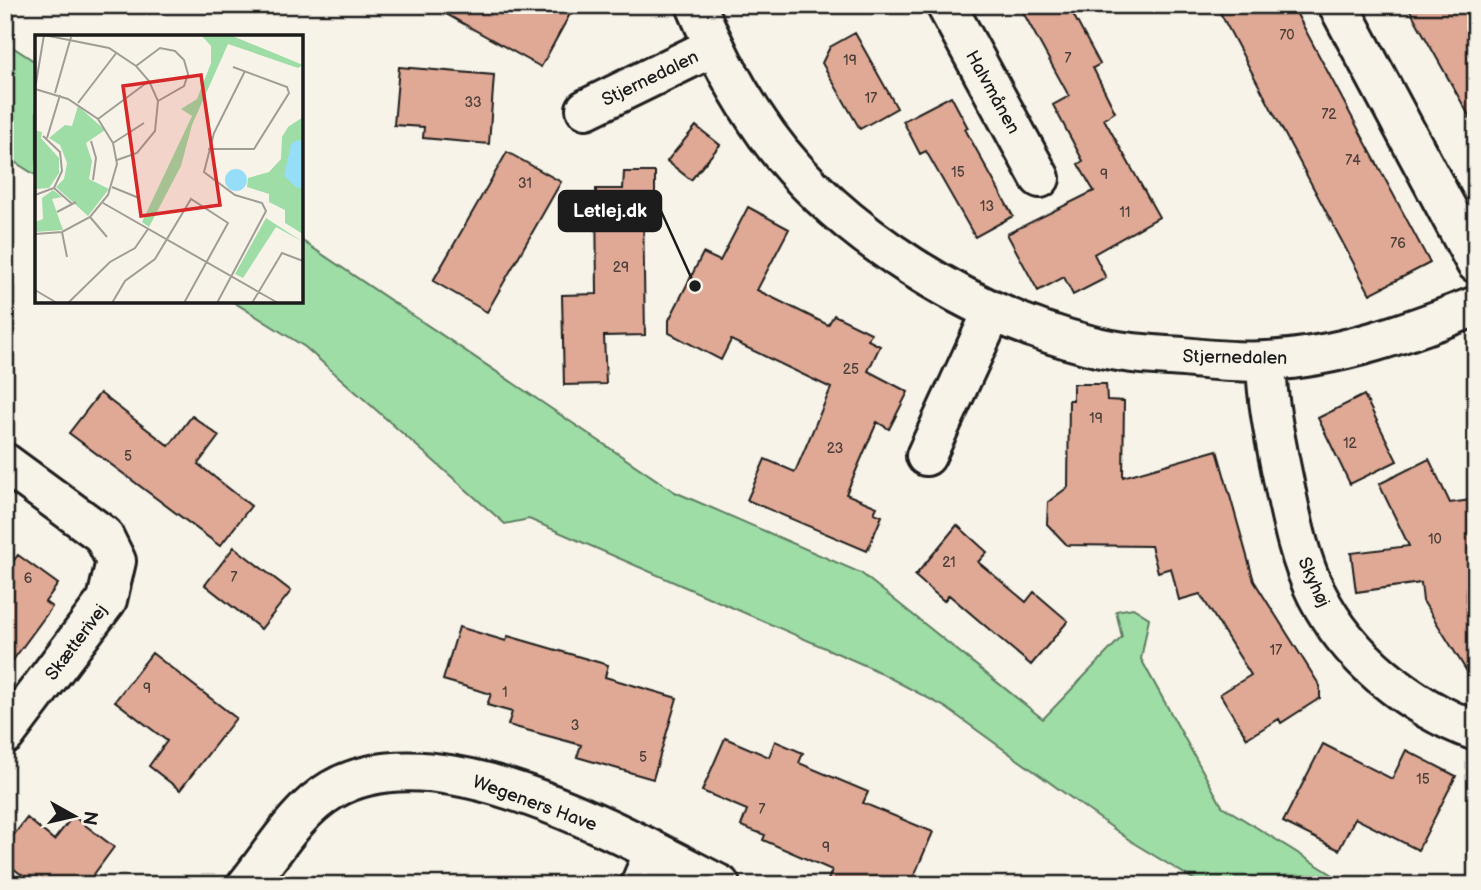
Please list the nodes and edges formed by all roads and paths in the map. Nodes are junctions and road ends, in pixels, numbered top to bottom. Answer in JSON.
{"nodes":[{"id":1,"x":696,"y":5,"type":"edge"},
{"id":2,"x":946,"y":5,"type":"edge"},
{"id":3,"x":1338,"y":5,"type":"edge"},
{"id":4,"x":713,"y":47,"type":"junction"},
{"id":5,"x":586,"y":109,"type":"dead end"},
{"id":6,"x":1040,"y":178,"type":"dead end"},
{"id":7,"x":1476,"y":263,"type":"edge"},
{"id":8,"x":1476,"y":306,"type":"edge"},
{"id":9,"x":992,"y":313,"type":"junction"},
{"id":10,"x":1266,"y":362,"type":"junction"},
{"id":11,"x":926,"y":456,"type":"dead end"},
{"id":12,"x":5,"y":463,"type":"edge"},
{"id":13,"x":1476,"y":731,"type":"edge"},
{"id":14,"x":5,"y":735,"type":"edge"},
{"id":15,"x":647,"y":868,"type":"edge"},
{"id":16,"x":247,"y":885,"type":"edge"},
{"id":17,"x":720,"y":885,"type":"edge"}],
"edges":[{"from":1,"to":4,"type":"street","name":"Stjernedalen"},
{"from":2,"to":6,"type":"street","name":"Halvmånen"},
{"from":3,"to":7,"type":"street"},
{"from":4,"to":5,"type":"street","name":"Stjernedalen"},
{"from":4,"to":9,"type":"street","name":"Stjernedalen"},
{"from":8,"to":10,"type":"street","name":"Stjernedalen"},
{"from":9,"to":10,"type":"street","name":"Stjernedalen"},
{"from":9,"to":11,"type":"street"},
{"from":10,"to":13,"type":"street","name":"Skyhøj"},
{"from":12,"to":14,"type":"street","name":"Skætterivej"},
{"from":15,"to":16,"type":"street","name":"Wegeners Have"},
{"from":15,"to":17,"type":"street","name":"Wegeners Have"}]}
